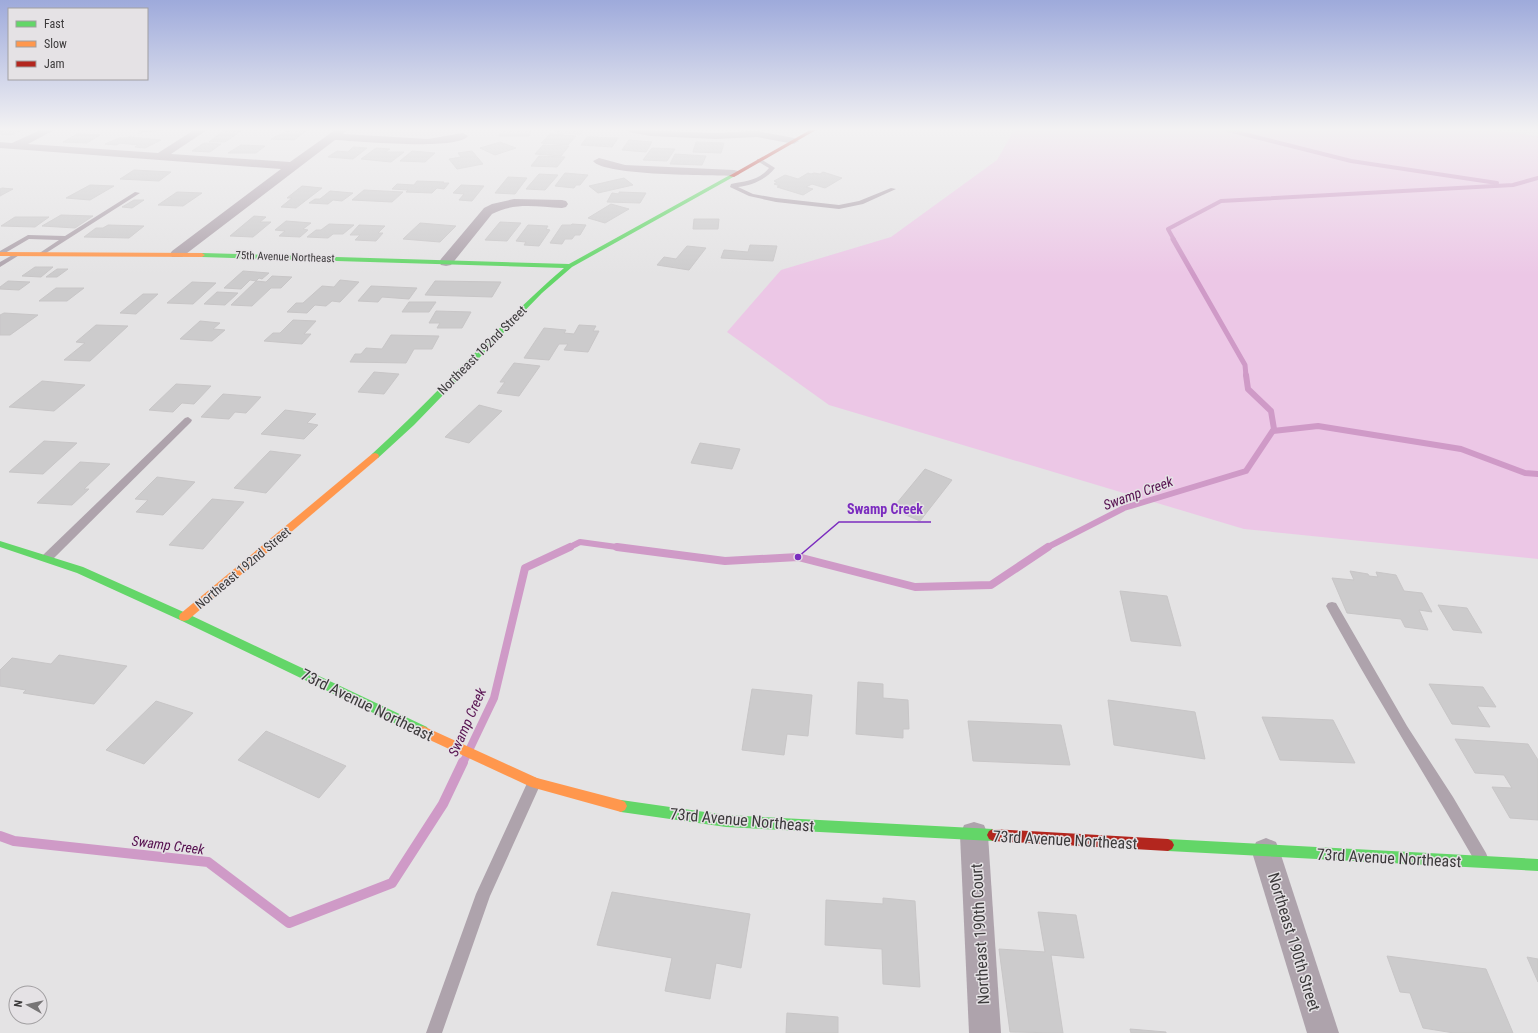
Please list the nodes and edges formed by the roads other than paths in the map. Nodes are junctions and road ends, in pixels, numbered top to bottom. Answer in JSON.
{"nodes":[{"id":1,"x":276,"y":178,"type":"edge"},
{"id":2,"x":725,"y":178,"type":"edge"},
{"id":3,"x":761,"y":178,"type":"edge"},
{"id":4,"x":717,"y":183,"type":"junction"},
{"id":5,"x":732,"y":186,"type":"junction"},
{"id":6,"x":893,"y":189,"type":"dead end"},
{"id":7,"x":137,"y":193,"type":"dead end"},
{"id":8,"x":562,"y":204,"type":"dead end"},
{"id":9,"x":66,"y":238,"type":"junction"},
{"id":10,"x":0,"y":254,"type":"edge"},
{"id":11,"x":18,"y":254,"type":"junction"},
{"id":12,"x":41,"y":254,"type":"junction"},
{"id":13,"x":177,"y":254,"type":"junction"},
{"id":14,"x":446,"y":262,"type":"junction"},
{"id":15,"x":0,"y":264,"type":"edge"},
{"id":16,"x":570,"y":266,"type":"junction"},
{"id":17,"x":188,"y":420,"type":"dead end"},
{"id":18,"x":0,"y":544,"type":"edge"},
{"id":19,"x":47,"y":558,"type":"junction"},
{"id":20,"x":1332,"y":606,"type":"dead end"},
{"id":21,"x":184,"y":617,"type":"junction"},
{"id":22,"x":535,"y":783,"type":"junction"},
{"id":23,"x":974,"y":835,"type":"junction"},
{"id":24,"x":1266,"y":852,"type":"junction"},
{"id":25,"x":1484,"y":863,"type":"junction"},
{"id":26,"x":1538,"y":865,"type":"edge"},
{"id":27,"x":434,"y":1033,"type":"edge"},
{"id":28,"x":985,"y":1033,"type":"edge"},
{"id":29,"x":1323,"y":1033,"type":"edge"}],
"edges":[{"from":1,"to":13,"type":"street"},
{"from":2,"to":4,"type":"street","name":"Northeast 192nd Street"},
{"from":3,"to":5,"type":"lane"},
{"from":4,"to":5,"type":"lane"},
{"from":4,"to":16,"type":"street","name":"Northeast 192nd Street"},
{"from":5,"to":6,"type":"lane"},
{"from":7,"to":9,"type":"lane"},
{"from":8,"to":14,"type":"street"},
{"from":9,"to":10,"type":"lane"},
{"from":9,"to":12,"type":"lane"},
{"from":10,"to":11,"type":"street","name":"75th Avenue Northeast"},
{"from":11,"to":12,"type":"street","name":"75th Avenue Northeast"},
{"from":11,"to":15,"type":"lane"},
{"from":12,"to":13,"type":"street","name":"75th Avenue Northeast"},
{"from":13,"to":14,"type":"street","name":"75th Avenue Northeast"},
{"from":14,"to":16,"type":"street","name":"75th Avenue Northeast"},
{"from":16,"to":21,"type":"street","name":"Northeast 192nd Street"},
{"from":17,"to":19,"type":"lane"},
{"from":18,"to":19,"type":"street","name":"73rd Avenue Northeast"},
{"from":19,"to":21,"type":"street","name":"73rd Avenue Northeast"},
{"from":20,"to":25,"type":"lane"},
{"from":21,"to":22,"type":"street","name":"73rd Avenue Northeast"},
{"from":22,"to":23,"type":"street","name":"73rd Avenue Northeast"},
{"from":22,"to":27,"type":"lane"},
{"from":23,"to":24,"type":"street","name":"73rd Avenue Northeast"},
{"from":23,"to":28,"type":"street","name":"Northeast 190th Court"},
{"from":24,"to":25,"type":"street","name":"73rd Avenue Northeast"},
{"from":24,"to":29,"type":"street","name":"Northeast 190th Street"},
{"from":25,"to":26,"type":"street","name":"73rd Avenue Northeast"}]}
